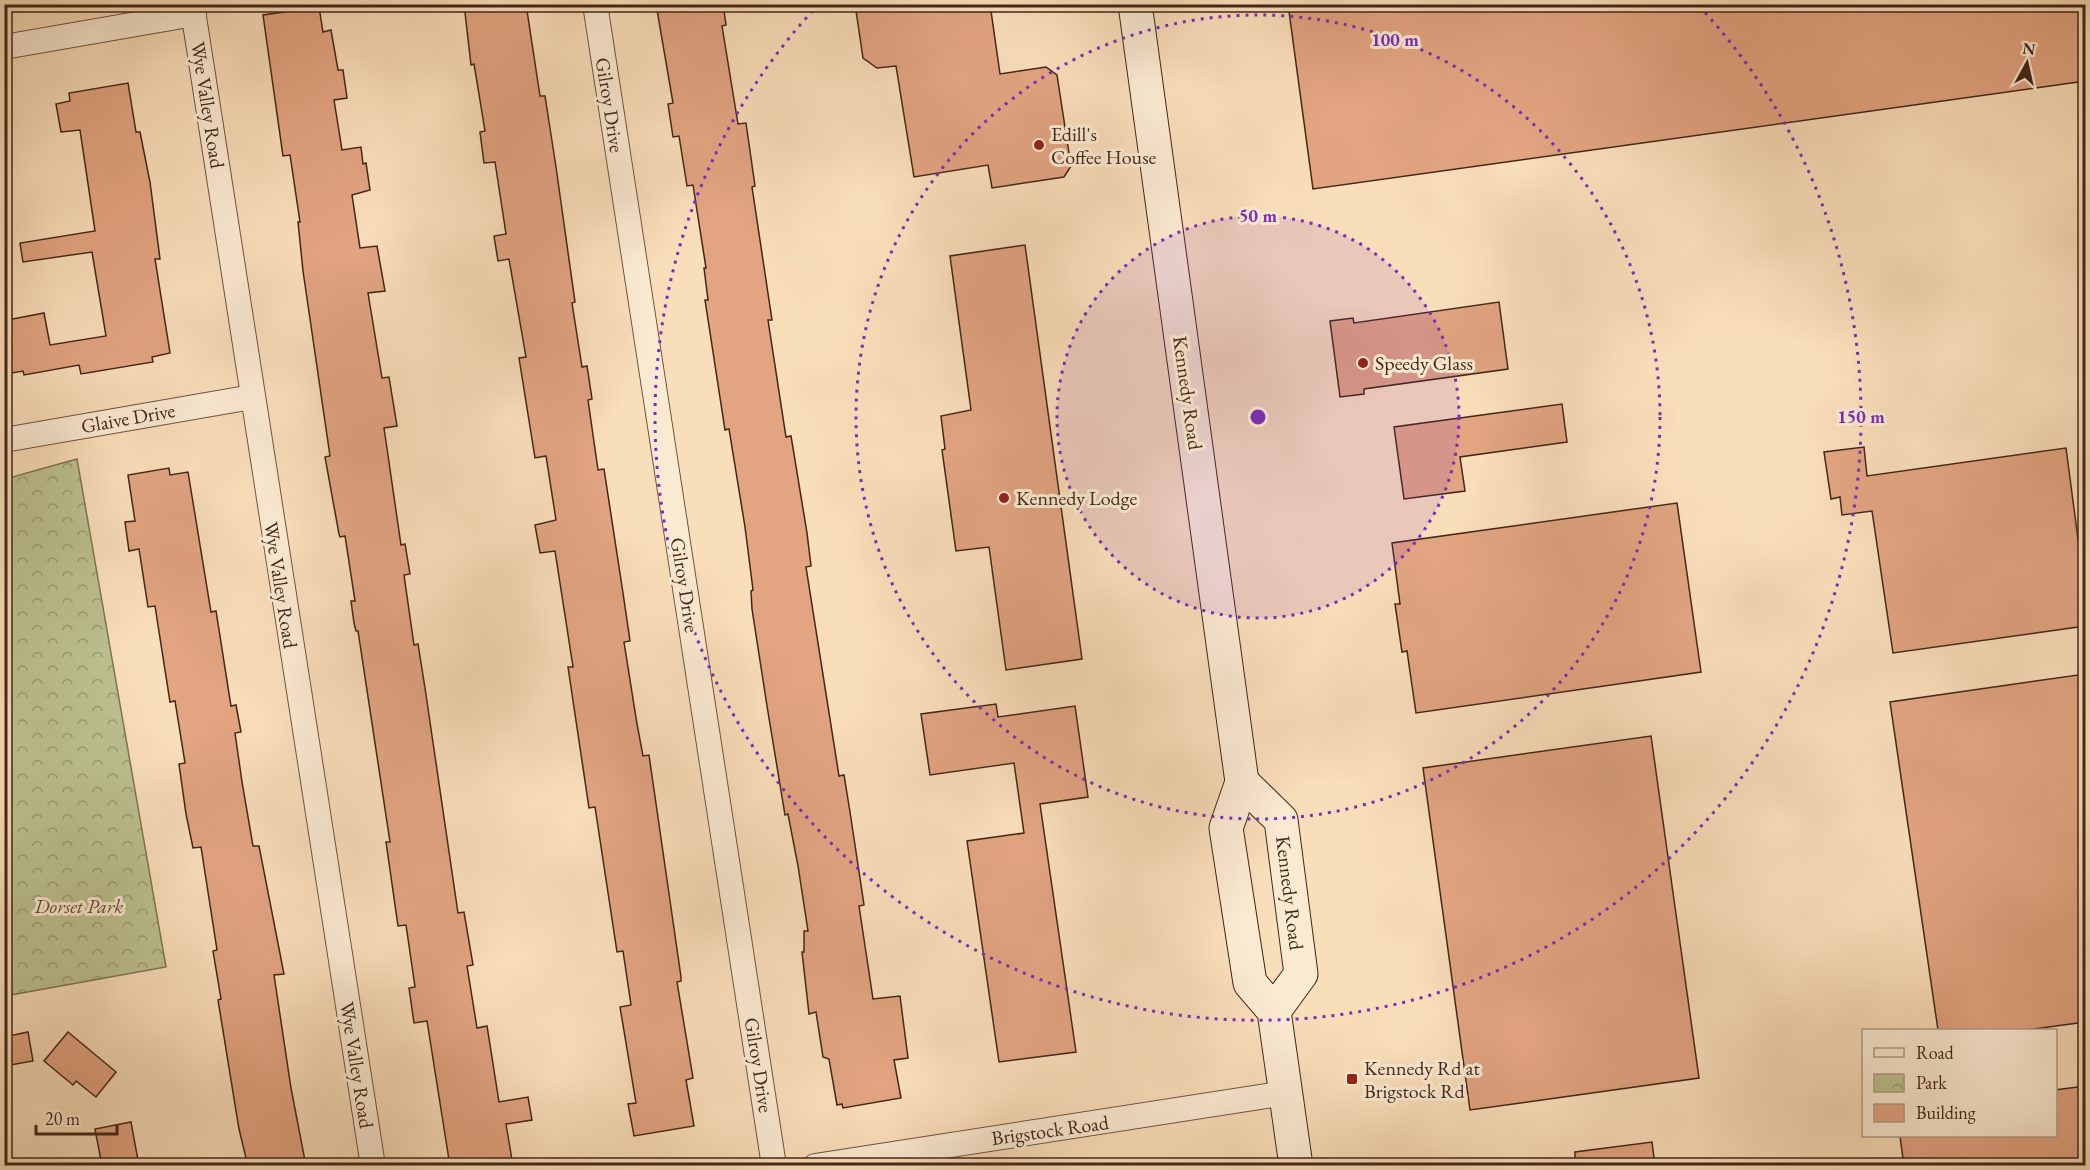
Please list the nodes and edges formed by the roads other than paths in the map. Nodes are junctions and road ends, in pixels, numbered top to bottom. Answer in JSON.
{"nodes":[{"id":1,"x":595,"y":4,"type":"edge"},
{"id":2,"x":1135,"y":4,"type":"edge"},
{"id":3,"x":193,"y":9,"type":"edge"},
{"id":4,"x":4,"y":47,"type":"edge"},
{"id":5,"x":252,"y":398,"type":"junction"},
{"id":6,"x":4,"y":440,"type":"edge"},
{"id":7,"x":1242,"y":782,"type":"junction"},
{"id":8,"x":1274,"y":1011,"type":"junction"},
{"id":9,"x":1286,"y":1093,"type":"junction"},
{"id":10,"x":373,"y":1166,"type":"edge"},
{"id":11,"x":774,"y":1166,"type":"edge"},
{"id":12,"x":815,"y":1166,"type":"edge"},
{"id":13,"x":1296,"y":1166,"type":"edge"}],
"edges":[{"from":1,"to":11,"type":"street","name":"Gilroy Drive"},
{"from":2,"to":7,"type":"main road","name":"Kennedy Road"},
{"from":3,"to":4,"type":"street"},
{"from":3,"to":5,"type":"street","name":"Wye Valley Road"},
{"from":5,"to":6,"type":"street","name":"Glaive Drive"},
{"from":5,"to":10,"type":"street","name":"Wye Valley Road"},
{"from":7,"to":8,"type":"main road","name":"Kennedy Road"},
{"from":7,"to":8,"type":"main road","name":"Kennedy Road"},
{"from":8,"to":9,"type":"main road"},
{"from":9,"to":12,"type":"street","name":"Brigstock Road"},
{"from":9,"to":13,"type":"main road"}]}
